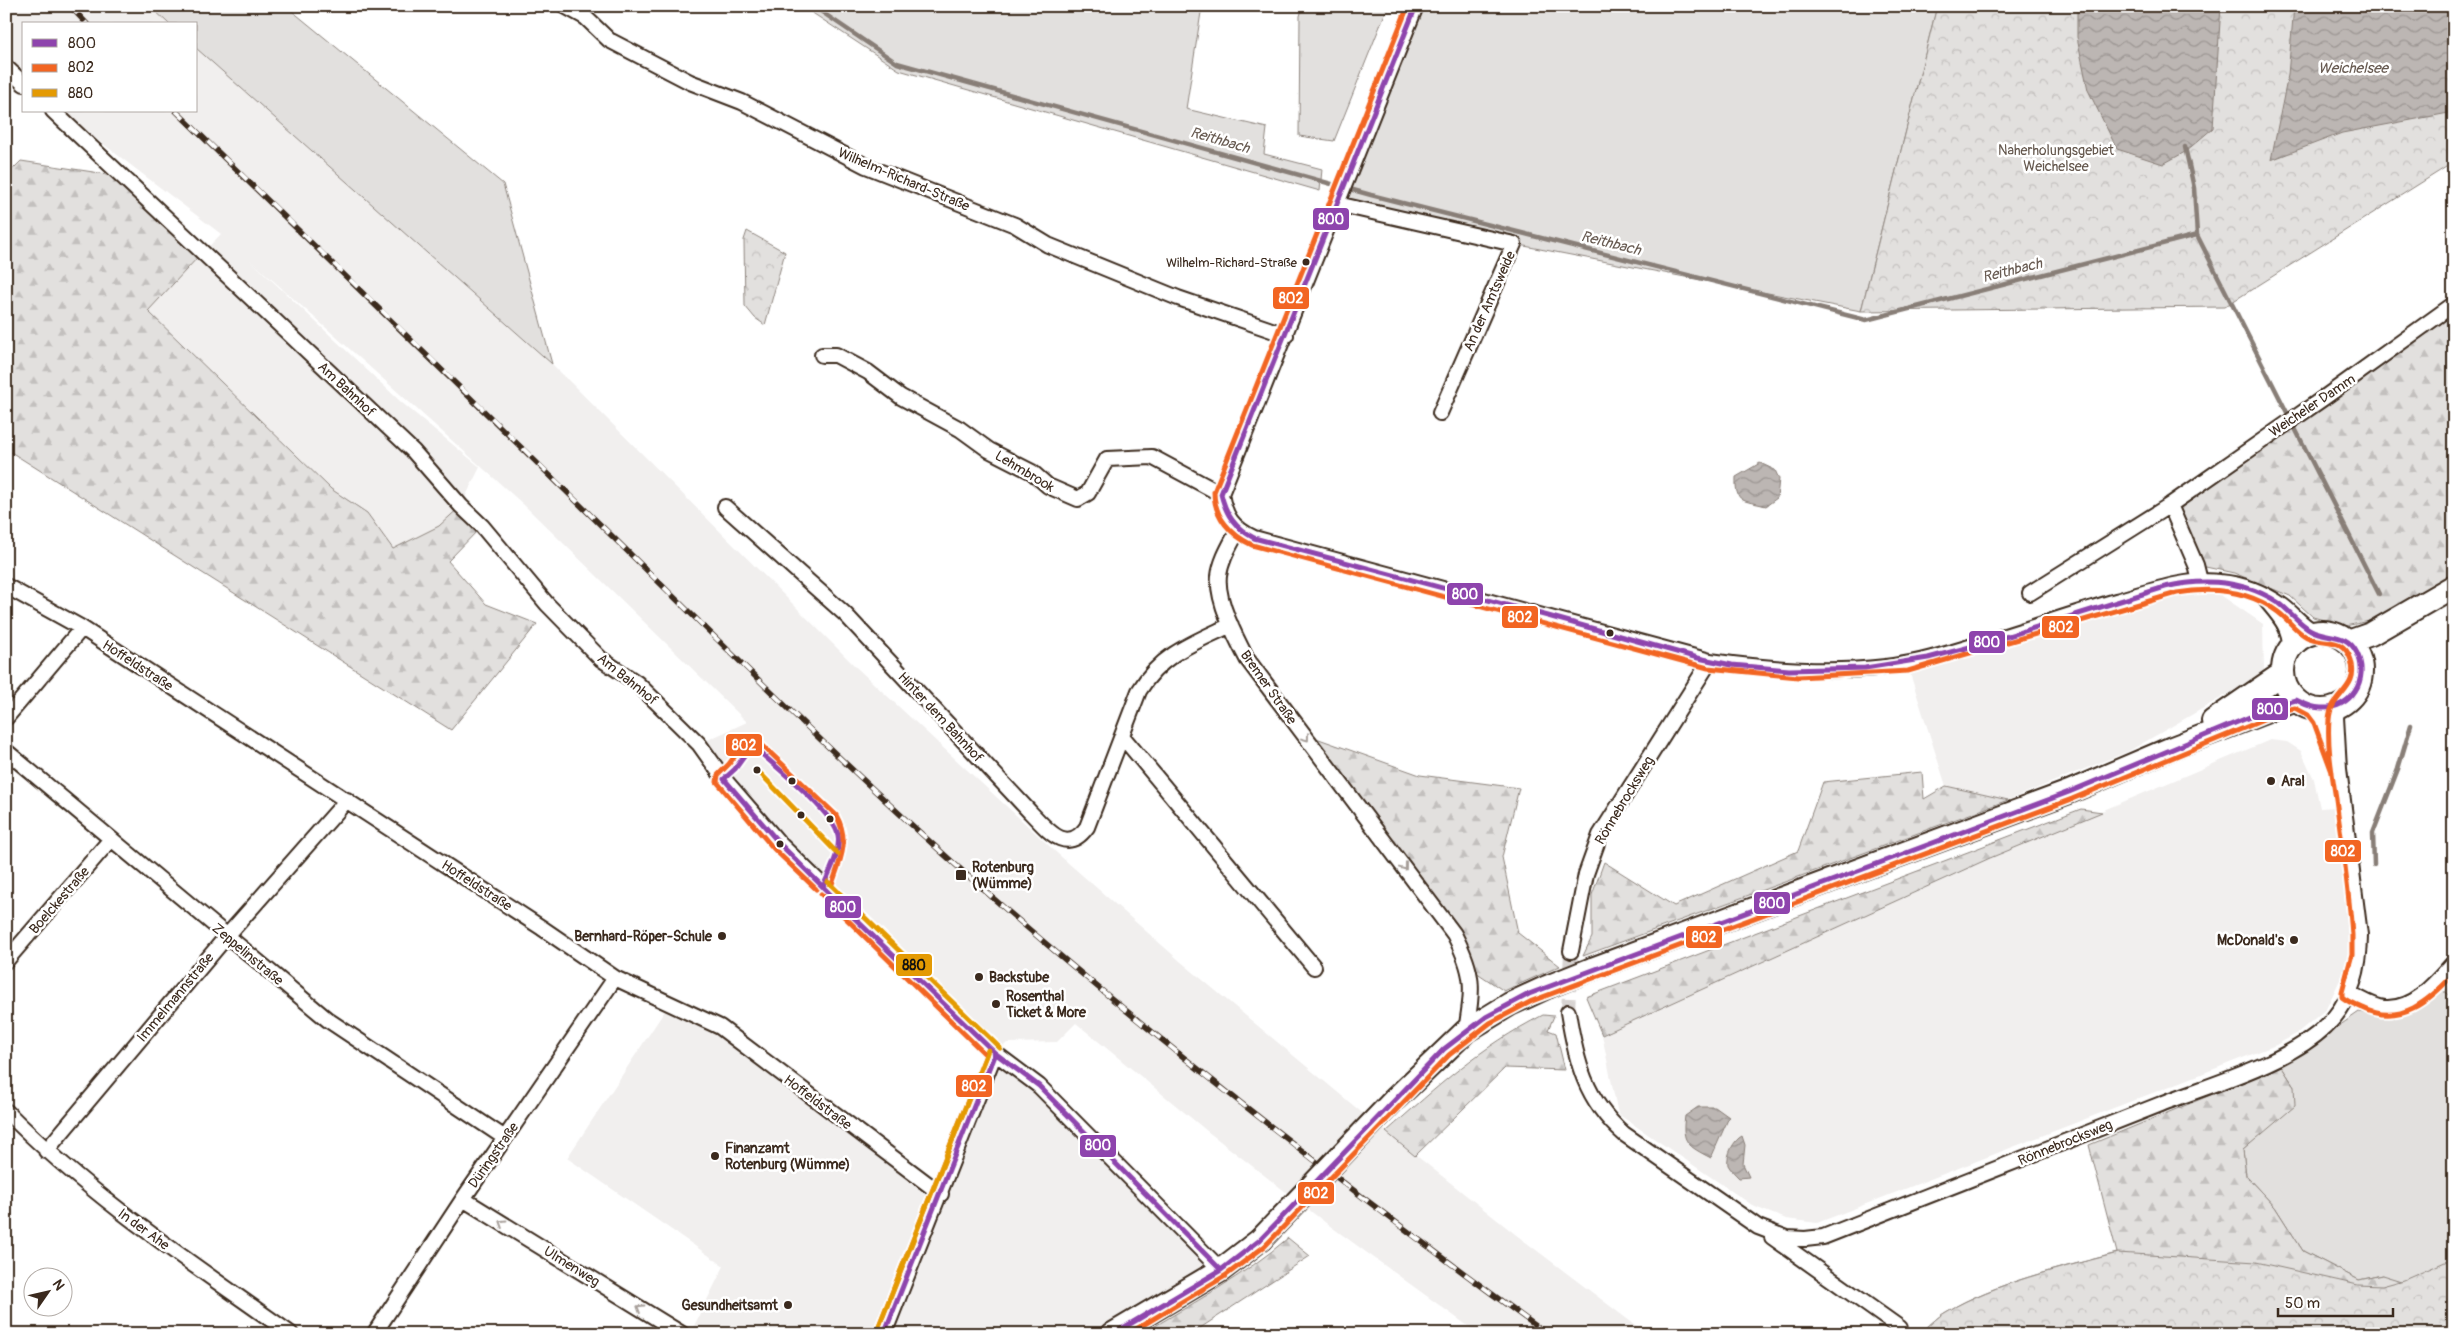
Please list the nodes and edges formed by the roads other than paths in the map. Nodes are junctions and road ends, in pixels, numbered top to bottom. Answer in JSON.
{"nodes":[{"id":1,"x":565,"y":6,"type":"edge"},
{"id":2,"x":1416,"y":6,"type":"edge"},
{"id":3,"x":6,"y":67,"type":"edge"},
{"id":4,"x":22,"y":82,"type":"edge"},
{"id":5,"x":54,"y":112,"type":"edge"},
{"id":6,"x":1339,"y":200,"type":"junction"},
{"id":7,"x":2454,"y":304,"type":"edge"},
{"id":8,"x":1286,"y":335,"type":"junction"},
{"id":9,"x":822,"y":355,"type":"dead end"},
{"id":10,"x":1440,"y":413,"type":"dead end"},
{"id":11,"x":1222,"y":494,"type":"junction"},
{"id":12,"x":2170,"y":505,"type":"junction"},
{"id":13,"x":725,"y":507,"type":"dead end"},
{"id":14,"x":1238,"y":530,"type":"junction"},
{"id":15,"x":2200,"y":581,"type":"junction"},
{"id":16,"x":6,"y":586,"type":"edge"},
{"id":17,"x":2454,"y":586,"type":"edge"},
{"id":18,"x":2454,"y":590,"type":"edge"},
{"id":19,"x":2030,"y":593,"type":"dead end"},
{"id":20,"x":2260,"y":593,"type":"junction"},
{"id":21,"x":1231,"y":625,"type":"junction"},
{"id":22,"x":82,"y":628,"type":"junction"},
{"id":23,"x":2315,"y":632,"type":"junction"},
{"id":24,"x":2348,"y":642,"type":"junction"},
{"id":25,"x":2290,"y":649,"type":"junction"},
{"id":26,"x":1710,"y":661,"type":"junction"},
{"id":27,"x":2360,"y":663,"type":"junction"},
{"id":28,"x":2283,"y":673,"type":"junction"},
{"id":29,"x":2304,"y":705,"type":"junction"},
{"id":30,"x":2339,"y":706,"type":"junction"},
{"id":31,"x":6,"y":718,"type":"edge"},
{"id":32,"x":1122,"y":736,"type":"junction"},
{"id":33,"x":2172,"y":748,"type":"junction"},
{"id":34,"x":6,"y":751,"type":"edge"},
{"id":35,"x":2339,"y":769,"type":"junction"},
{"id":36,"x":347,"y":800,"type":"junction"},
{"id":37,"x":111,"y":839,"type":"junction"},
{"id":38,"x":226,"y":937,"type":"junction"},
{"id":39,"x":1571,"y":952,"type":"tunnel mouth"},
{"id":40,"x":6,"y":961,"type":"edge"},
{"id":41,"x":2454,"y":962,"type":"edge"},
{"id":42,"x":1314,"y":967,"type":"dead end"},
{"id":43,"x":615,"y":978,"type":"junction"},
{"id":44,"x":2349,"y":993,"type":"junction"},
{"id":45,"x":1568,"y":1012,"type":"tunnel mouth"},
{"id":46,"x":1466,"y":1031,"type":"junction"},
{"id":47,"x":995,"y":1053,"type":"junction"},
{"id":48,"x":6,"y":1111,"type":"edge"},
{"id":49,"x":505,"y":1138,"type":"junction"},
{"id":50,"x":46,"y":1151,"type":"junction"},
{"id":51,"x":941,"y":1194,"type":"junction"},
{"id":52,"x":463,"y":1198,"type":"junction"},
{"id":53,"x":1758,"y":1227,"type":"junction"},
{"id":54,"x":1221,"y":1270,"type":"junction"},
{"id":55,"x":1900,"y":1328,"type":"dead end"},
{"id":56,"x":291,"y":1334,"type":"edge"},
{"id":57,"x":374,"y":1334,"type":"edge"},
{"id":58,"x":682,"y":1334,"type":"edge"},
{"id":59,"x":884,"y":1334,"type":"edge"},
{"id":60,"x":1113,"y":1334,"type":"edge"}],
"edges":[{"from":1,"to":8,"type":"street","name":"Wilhelm-Richard-Straße"},
{"from":2,"to":6,"type":"street"},
{"from":3,"to":4,"type":"street"},
{"from":5,"to":47,"type":"street","name":"Am Bahnhof"},
{"from":6,"to":8,"type":"street"},
{"from":6,"to":10,"type":"street","name":"An der Amtsweide"},
{"from":7,"to":12,"type":"street","name":"Weicheler Damm"},
{"from":8,"to":11,"type":"street"},
{"from":9,"to":11,"type":"street","name":"Lehmbrook"},
{"from":11,"to":14,"type":"street"},
{"from":12,"to":15,"type":"street"},
{"from":12,"to":19,"type":"street","name":"Weicheler Damm"},
{"from":13,"to":32,"type":"street","name":"Hinter dem Bahnhof"},
{"from":14,"to":21,"type":"street","name":"Bremer Straße"},
{"from":14,"to":26,"type":"street"},
{"from":15,"to":20,"type":"street"},
{"from":15,"to":26,"type":"street"},
{"from":16,"to":22,"type":"street","name":"Hoffeldstraße"},
{"from":17,"to":24,"type":"main road"},
{"from":18,"to":27,"type":"main road"},
{"from":20,"to":23,"type":"street"},
{"from":20,"to":25,"type":"street"},
{"from":21,"to":32,"type":"street","name":"Hinter dem Bahnhof"},
{"from":21,"to":46,"type":"street","name":"Bremer Straße","one_way":true},
{"from":22,"to":31,"type":"street"},
{"from":22,"to":36,"type":"street","name":"Hoffeldstraße"},
{"from":23,"to":24,"type":"main road"},
{"from":23,"to":25,"type":"main road"},
{"from":24,"to":27,"type":"main road"},
{"from":25,"to":28,"type":"main road"},
{"from":26,"to":39,"type":"street","name":"Rönnebrocksweg"},
{"from":27,"to":30,"type":"main road"},
{"from":28,"to":29,"type":"main road"},
{"from":28,"to":33,"type":"main road"},
{"from":29,"to":30,"type":"main road"},
{"from":29,"to":33,"type":"main road"},
{"from":29,"to":35,"type":"street","name":"Rönnebrocksweg"},
{"from":30,"to":35,"type":"street","name":"Rönnebrocksweg"},
{"from":32,"to":42,"type":"street"},
{"from":33,"to":46,"type":"main road","bridge":true},
{"from":34,"to":37,"type":"street","name":"Zeppelinstraße"},
{"from":35,"to":44,"type":"street","name":"Rönnebrocksweg"},
{"from":36,"to":38,"type":"street","name":"Immelmannstraße"},
{"from":36,"to":43,"type":"street","name":"Hoffeldstraße"},
{"from":37,"to":38,"type":"street","name":"Zeppelinstraße"},
{"from":37,"to":40,"type":"street","name":"Boelckestraße"},
{"from":38,"to":49,"type":"street","name":"Zeppelinstraße"},
{"from":38,"to":50,"type":"street","name":"Immelmannstraße"},
{"from":41,"to":44,"type":"street"},
{"from":43,"to":49,"type":"street","name":"Düringstraße"},
{"from":43,"to":51,"type":"street","name":"Hoffeldstraße"},
{"from":44,"to":53,"type":"street","name":"Rönnebrocksweg"},
{"from":45,"to":53,"type":"street","name":"Rönnebrocksweg"},
{"from":46,"to":54,"type":"main road","bridge":true},
{"from":47,"to":51,"type":"street"},
{"from":47,"to":54,"type":"street","name":"Am Bahnhof"},
{"from":48,"to":50,"type":"street","name":"In der Ahe"},
{"from":49,"to":52,"type":"street","name":"Düringstraße"},
{"from":50,"to":56,"type":"street","name":"In der Ahe"},
{"from":51,"to":59,"type":"street"},
{"from":52,"to":57,"type":"street","name":"Düringstraße"},
{"from":58,"to":52,"type":"street","name":"Ulmenweg","one_way":true},
{"from":53,"to":55,"type":"street","name":"Rönnebrocksweg"},
{"from":54,"to":60,"type":"main road"}]}
